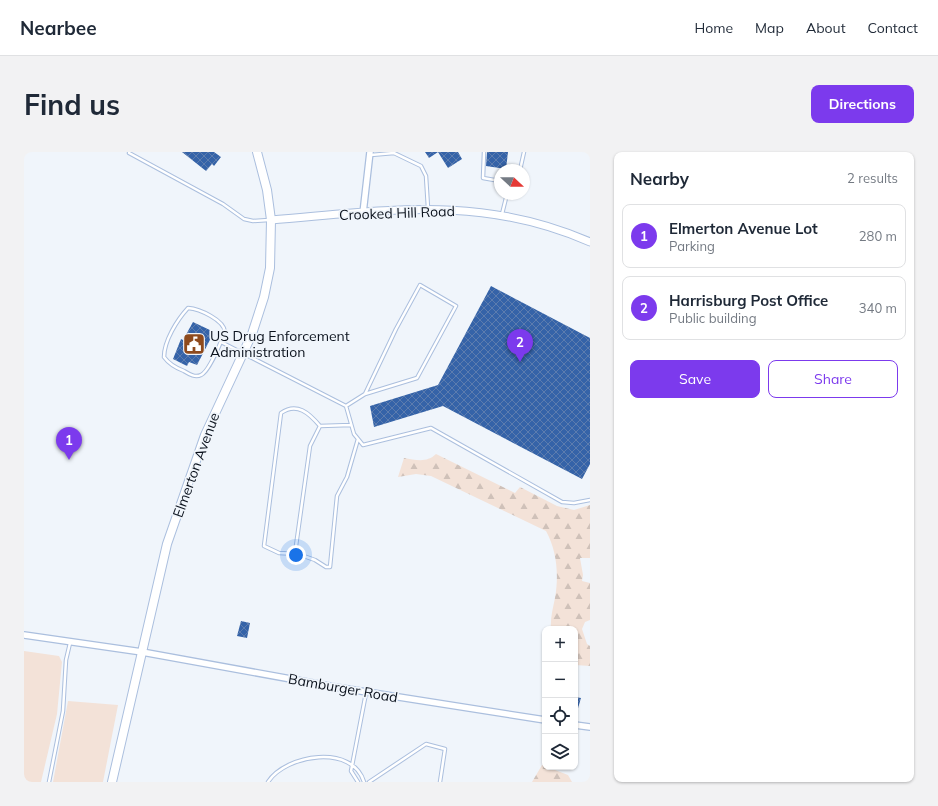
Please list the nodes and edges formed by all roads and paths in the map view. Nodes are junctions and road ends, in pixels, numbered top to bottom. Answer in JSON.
{"nodes":[{"id":1,"x":257,"y":152,"type":"edge"},
{"id":2,"x":394,"y":152,"type":"edge"},
{"id":3,"x":484,"y":152,"type":"edge"},
{"id":4,"x":524,"y":152,"type":"edge"},
{"id":5,"x":129,"y":153,"type":"dead end"},
{"id":6,"x":370,"y":154,"type":"edge"},
{"id":7,"x":521,"y":164,"type":"edge"},
{"id":8,"x":494,"y":180,"type":"edge"},
{"id":9,"x":506,"y":200,"type":"edge"},
{"id":10,"x":428,"y":209,"type":"junction"},
{"id":11,"x":363,"y":213,"type":"junction"},
{"id":12,"x":502,"y":215,"type":"junction"},
{"id":13,"x":271,"y":220,"type":"junction"},
{"id":14,"x":590,"y":242,"type":"edge"},
{"id":15,"x":221,"y":342,"type":"junction"},
{"id":16,"x":243,"y":353,"type":"junction"},
{"id":17,"x":366,"y":394,"type":"junction"},
{"id":18,"x":346,"y":406,"type":"junction"},
{"id":19,"x":351,"y":425,"type":"junction"},
{"id":20,"x":320,"y":426,"type":"junction"},
{"id":21,"x":358,"y":438,"type":"junction"},
{"id":22,"x":590,"y":500,"type":"edge"},
{"id":23,"x":295,"y":553,"type":"junction"},
{"id":24,"x":24,"y":635,"type":"edge"},
{"id":25,"x":70,"y":642,"type":"junction"},
{"id":26,"x":142,"y":652,"type":"junction"},
{"id":27,"x":366,"y":692,"type":"junction"},
{"id":28,"x":542,"y":720,"type":"edge"},
{"id":29,"x":578,"y":725,"type":"edge"},
{"id":30,"x":590,"y":727,"type":"edge"},
{"id":31,"x":353,"y":766,"type":"junction"},
{"id":32,"x":113,"y":781,"type":"edge"},
{"id":33,"x":49,"y":782,"type":"edge"},
{"id":34,"x":268,"y":782,"type":"edge"},
{"id":35,"x":358,"y":782,"type":"edge"},
{"id":36,"x":364,"y":782,"type":"edge"},
{"id":37,"x":369,"y":782,"type":"edge"},
{"id":38,"x":440,"y":782,"type":"edge"}],
"edges":[{"from":1,"to":13,"type":"main road","name":"Elmerton Avenue"},
{"from":2,"to":6,"type":"lane"},
{"from":2,"to":10,"type":"lane"},
{"from":3,"to":8,"type":"lane"},
{"from":4,"to":7,"type":"lane"},
{"from":5,"to":13,"type":"lane"},
{"from":6,"to":11,"type":"street"},
{"from":9,"to":12,"type":"lane"},
{"from":10,"to":11,"type":"street","name":"Crooked Hill Road"},
{"from":10,"to":12,"type":"street","name":"Crooked Hill Road"},
{"from":11,"to":13,"type":"street","name":"Crooked Hill Road"},
{"from":12,"to":14,"type":"street","name":"Crooked Hill Road"},
{"from":13,"to":16,"type":"main road","name":"Elmerton Avenue"},
{"from":15,"to":15,"type":"lane"},
{"from":15,"to":16,"type":"lane"},
{"from":16,"to":18,"type":"lane"},
{"from":16,"to":26,"type":"main road","name":"Elmerton Avenue"},
{"from":17,"to":17,"type":"lane"},
{"from":17,"to":18,"type":"lane"},
{"from":18,"to":19,"type":"lane"},
{"from":19,"to":20,"type":"lane"},
{"from":19,"to":21,"type":"lane"},
{"from":20,"to":23,"type":"lane"},
{"from":20,"to":23,"type":"lane"},
{"from":21,"to":22,"type":"lane"},
{"from":21,"to":23,"type":"lane"},
{"from":24,"to":25,"type":"street","name":"Bamburger Road"},
{"from":25,"to":26,"type":"street","name":"Bamburger Road"},
{"from":25,"to":33,"type":"lane"},
{"from":26,"to":27,"type":"street","name":"Bamburger Road"},
{"from":26,"to":32,"type":"main road","name":"Elmerton Avenue"},
{"from":27,"to":28,"type":"street","name":"Bamburger Road"},
{"from":27,"to":31,"type":"lane"},
{"from":29,"to":30,"type":"street"},
{"from":31,"to":34,"type":"lane"},
{"from":31,"to":35,"type":"lane"},
{"from":31,"to":36,"type":"lane"},
{"from":37,"to":38,"type":"lane"}]}
